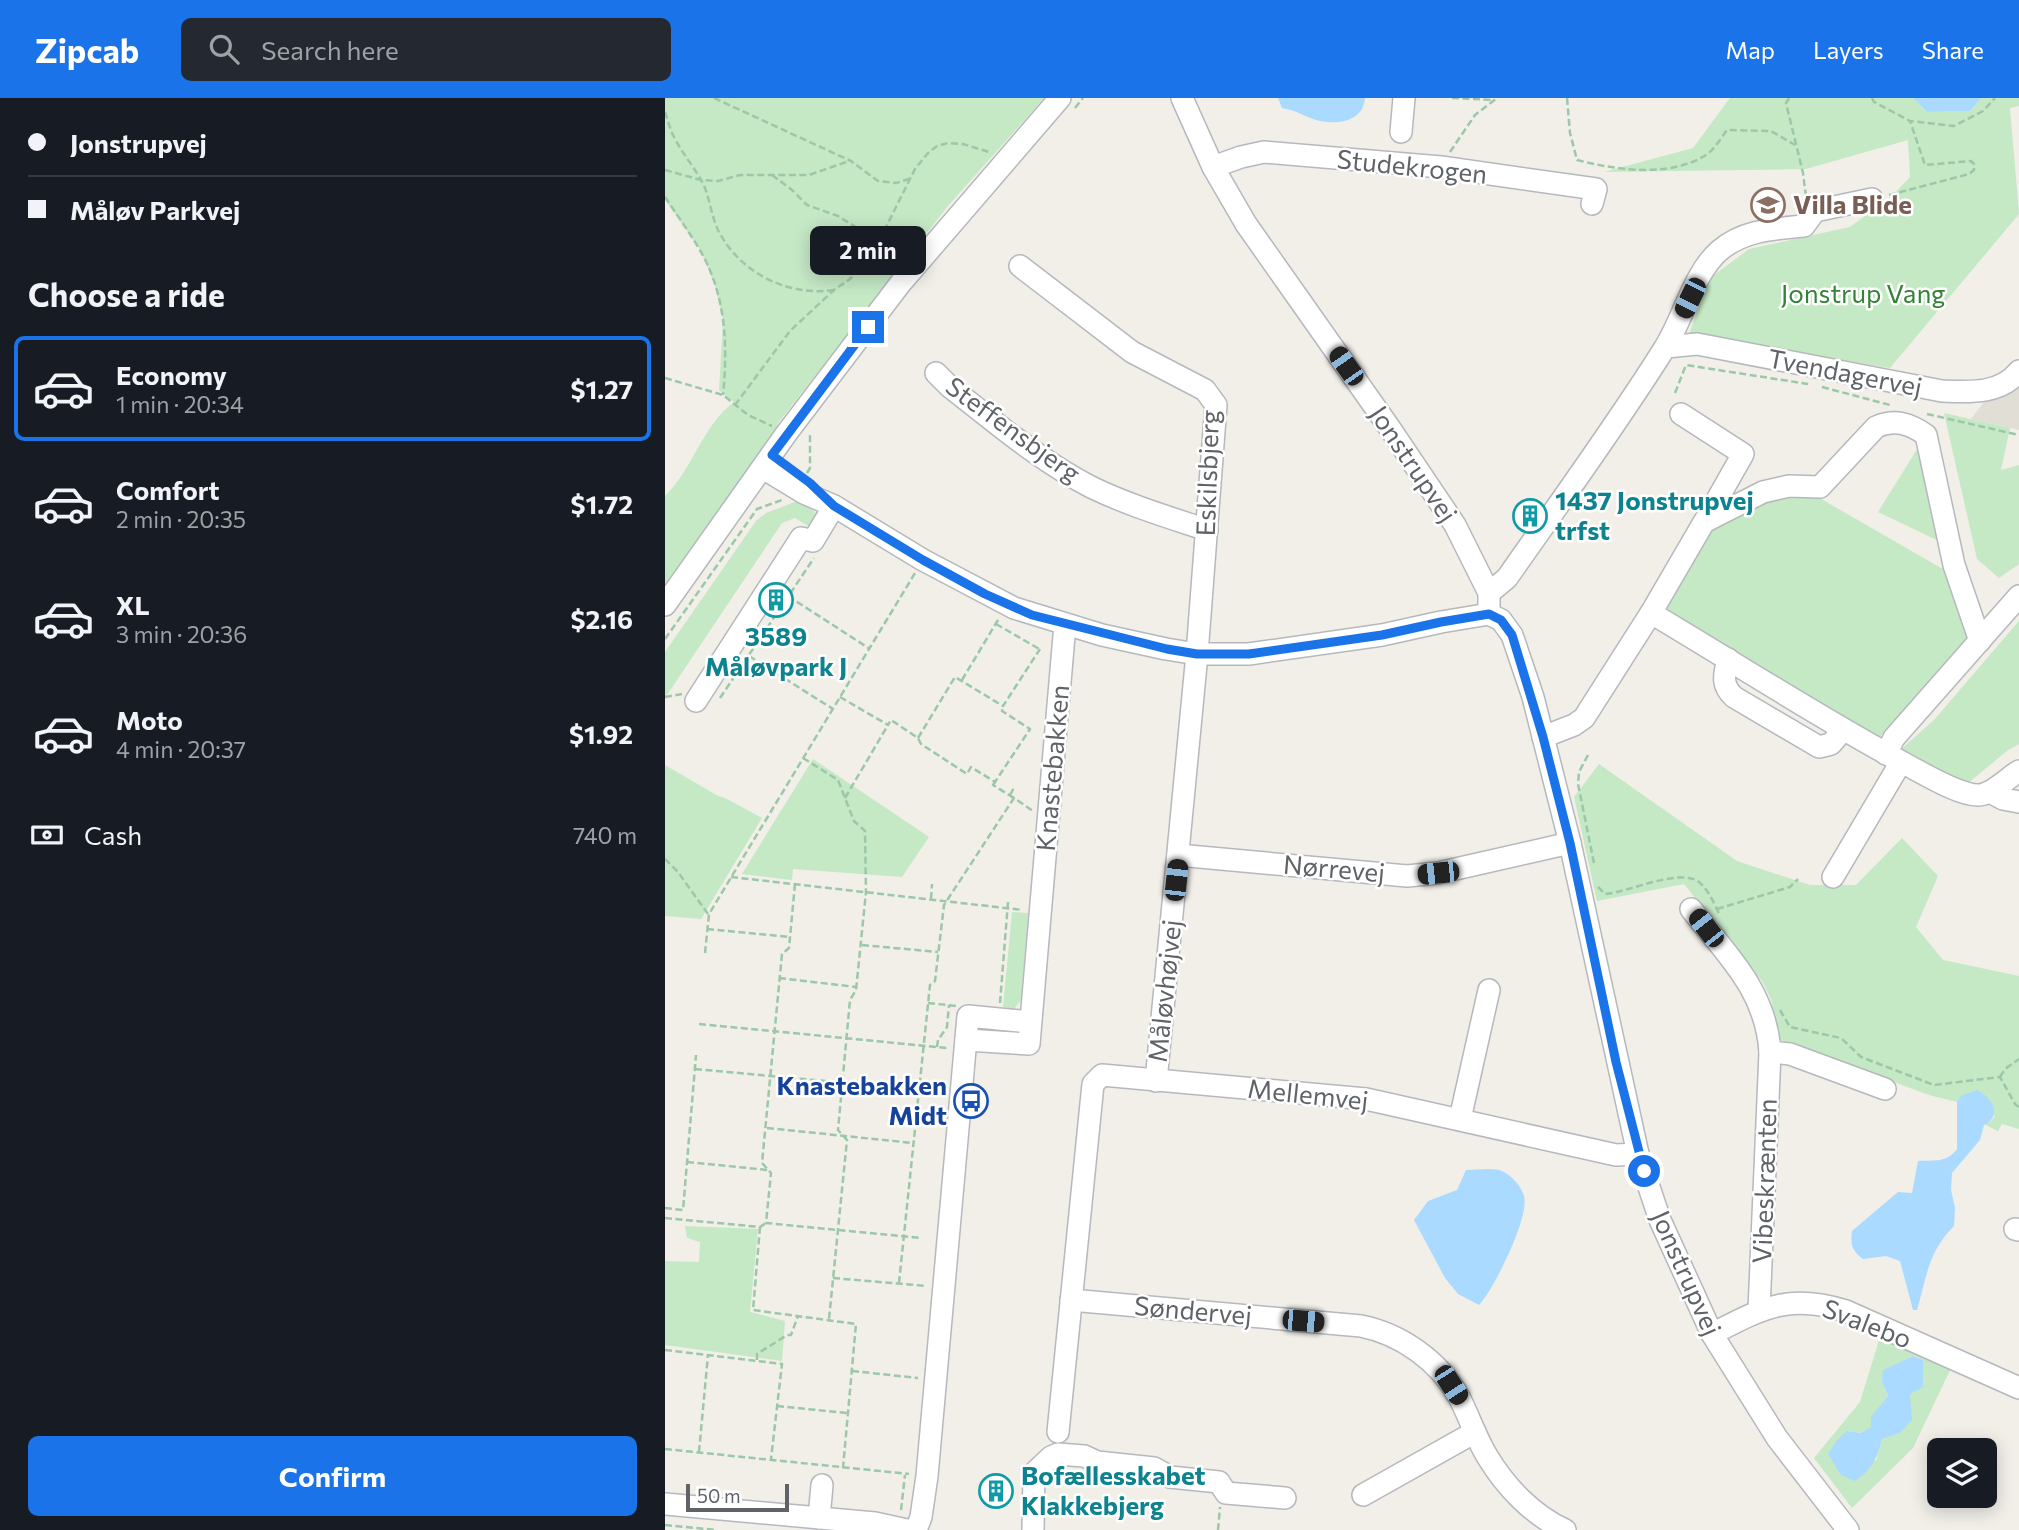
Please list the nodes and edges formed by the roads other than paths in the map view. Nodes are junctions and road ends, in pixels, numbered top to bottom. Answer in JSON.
{"nodes":[{"id":1,"x":1181,"y":98,"type":"edge"},
{"id":2,"x":1404,"y":98,"type":"edge"},
{"id":3,"x":1064,"y":107,"type":"edge"},
{"id":4,"x":1401,"y":132,"type":"dead end"},
{"id":5,"x":1213,"y":167,"type":"junction"},
{"id":6,"x":1872,"y":199,"type":"road end"},
{"id":7,"x":1592,"y":204,"type":"dead end"},
{"id":8,"x":1020,"y":266,"type":"dead end"},
{"id":9,"x":1666,"y":347,"type":"junction"},
{"id":10,"x":2019,"y":372,"type":"edge"},
{"id":11,"x":943,"y":387,"type":"dead end"},
{"id":12,"x":1678,"y":404,"type":"road end"},
{"id":13,"x":767,"y":462,"type":"junction"},
{"id":14,"x":834,"y":506,"type":"junction"},
{"id":15,"x":1704,"y":522,"type":"junction"},
{"id":16,"x":1207,"y":530,"type":"junction"},
{"id":17,"x":2019,"y":596,"type":"edge"},
{"id":18,"x":1489,"y":603,"type":"junction"},
{"id":19,"x":665,"y":605,"type":"edge"},
{"id":20,"x":1651,"y":613,"type":"junction"},
{"id":21,"x":1065,"y":624,"type":"junction"},
{"id":22,"x":1980,"y":641,"type":"junction"},
{"id":23,"x":1197,"y":654,"type":"junction"},
{"id":24,"x":1728,"y":659,"type":"junction"},
{"id":25,"x":696,"y":701,"type":"dead end"},
{"id":26,"x":1843,"y":730,"type":"junction"},
{"id":27,"x":1543,"y":737,"type":"junction"},
{"id":28,"x":1893,"y":758,"type":"junction"},
{"id":29,"x":2019,"y":771,"type":"edge"},
{"id":30,"x":1990,"y":792,"type":"junction"},
{"id":31,"x":2019,"y":803,"type":"edge"},
{"id":32,"x":1570,"y":843,"type":"junction"},
{"id":33,"x":1178,"y":855,"type":"junction"},
{"id":34,"x":1833,"y":877,"type":"dead end"},
{"id":35,"x":1691,"y":909,"type":"dead end"},
{"id":36,"x":1489,"y":990,"type":"dead end"},
{"id":37,"x":1030,"y":1022,"type":"junction"},
{"id":38,"x":966,"y":1045,"type":"junction"},
{"id":39,"x":1770,"y":1052,"type":"junction"},
{"id":40,"x":1156,"y":1080,"type":"junction"},
{"id":41,"x":1885,"y":1089,"type":"dead end"},
{"id":42,"x":1459,"y":1119,"type":"junction"},
{"id":43,"x":1638,"y":1154,"type":"junction"},
{"id":44,"x":1071,"y":1300,"type":"junction"},
{"id":45,"x":1759,"y":1310,"type":"junction"},
{"id":46,"x":1712,"y":1334,"type":"junction"},
{"id":47,"x":2019,"y":1388,"type":"edge"},
{"id":48,"x":1058,"y":1432,"type":"dead end"},
{"id":49,"x":1475,"y":1432,"type":"junction"},
{"id":50,"x":823,"y":1485,"type":"dead end"},
{"id":51,"x":1363,"y":1495,"type":"dead end"},
{"id":52,"x":1285,"y":1498,"type":"dead end"},
{"id":53,"x":665,"y":1504,"type":"edge"},
{"id":54,"x":819,"y":1518,"type":"junction"},
{"id":55,"x":772,"y":1522,"type":"edge"},
{"id":56,"x":874,"y":1527,"type":"edge"},
{"id":57,"x":907,"y":1529,"type":"edge"},
{"id":58,"x":1033,"y":1530,"type":"edge"},
{"id":59,"x":1565,"y":1530,"type":"edge"},
{"id":60,"x":1848,"y":1530,"type":"edge"}],
"edges":[{"from":1,"to":5,"type":"street","name":"Jonstrupvej"},
{"from":2,"to":4,"type":"street"},
{"from":3,"to":13,"type":"street"},
{"from":5,"to":7,"type":"street","name":"Studekrogen"},
{"from":5,"to":18,"type":"street","name":"Jonstrupvej"},
{"from":6,"to":9,"type":"street"},
{"from":8,"to":16,"type":"street","name":"Eskilsbjerg"},
{"from":9,"to":10,"type":"street","name":"Tvendagervej"},
{"from":9,"to":18,"type":"street"},
{"from":11,"to":16,"type":"street","name":"Steffensbjerg"},
{"from":12,"to":15,"type":"street"},
{"from":13,"to":14,"type":"street"},
{"from":13,"to":19,"type":"street"},
{"from":14,"to":21,"type":"street"},
{"from":14,"to":25,"type":"street"},
{"from":15,"to":20,"type":"street"},
{"from":15,"to":22,"type":"street"},
{"from":16,"to":23,"type":"street","name":"Eskilsbjerg"},
{"from":17,"to":22,"type":"street"},
{"from":18,"to":23,"type":"street"},
{"from":18,"to":27,"type":"street","name":"Jonstrupvej"},
{"from":20,"to":24,"type":"street"},
{"from":20,"to":27,"type":"street"},
{"from":21,"to":23,"type":"street"},
{"from":21,"to":37,"type":"street","name":"Knastebakken"},
{"from":22,"to":28,"type":"street"},
{"from":23,"to":33,"type":"street","name":"Måløvhøjvej"},
{"from":24,"to":26,"type":"street"},
{"from":24,"to":26,"type":"street"},
{"from":26,"to":28,"type":"street"},
{"from":27,"to":32,"type":"street","name":"Jonstrupvej"},
{"from":28,"to":30,"type":"street"},
{"from":28,"to":34,"type":"street"},
{"from":29,"to":30,"type":"street"},
{"from":30,"to":31,"type":"street"},
{"from":32,"to":33,"type":"street","name":"Nørrevej"},
{"from":32,"to":43,"type":"street","name":"Jonstrupvej"},
{"from":33,"to":40,"type":"street","name":"Måløvhøjvej"},
{"from":35,"to":39,"type":"street","name":"Vibeskrænten"},
{"from":36,"to":42,"type":"street"},
{"from":37,"to":38,"type":"street","name":"Knastebakken"},
{"from":37,"to":38,"type":"street"},
{"from":38,"to":57,"type":"street"},
{"from":39,"to":41,"type":"street"},
{"from":39,"to":45,"type":"street","name":"Vibeskrænten"},
{"from":40,"to":42,"type":"street","name":"Mellemvej"},
{"from":40,"to":44,"type":"street","name":"Måløvhøjvej"},
{"from":42,"to":43,"type":"street","name":"Mellemvej"},
{"from":43,"to":46,"type":"street","name":"Jonstrupvej"},
{"from":44,"to":48,"type":"street","name":"Måløvhøjvej"},
{"from":44,"to":49,"type":"street","name":"Søndervej"},
{"from":45,"to":46,"type":"street","name":"Svalebo"},
{"from":45,"to":47,"type":"street","name":"Svalebo"},
{"from":46,"to":60,"type":"street","name":"Jonstrupvej"},
{"from":49,"to":51,"type":"street"},
{"from":49,"to":59,"type":"street","name":"Søndervej"},
{"from":50,"to":54,"type":"street"},
{"from":52,"to":58,"type":"street"},
{"from":53,"to":55,"type":"street"},
{"from":54,"to":55,"type":"street"},
{"from":54,"to":56,"type":"street"},
{"from":56,"to":57,"type":"street"}]}
